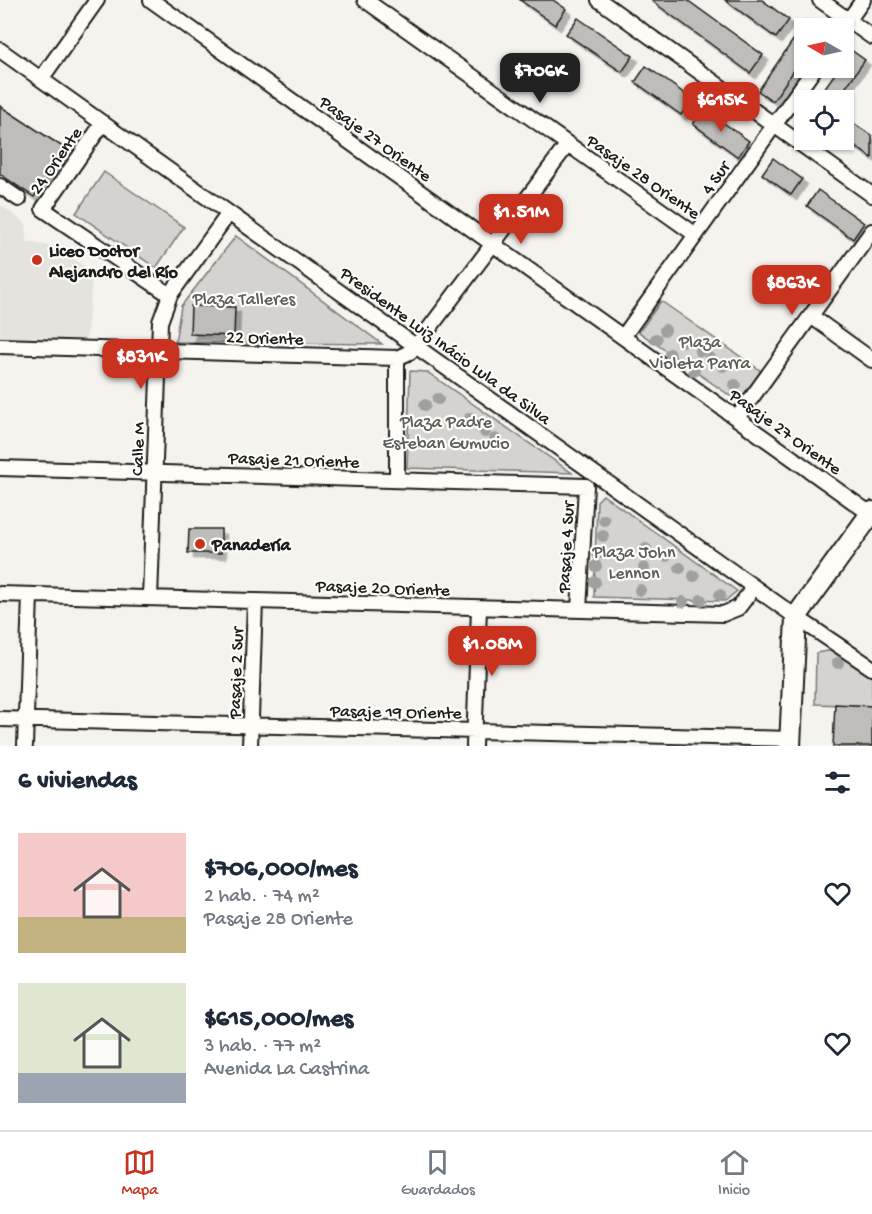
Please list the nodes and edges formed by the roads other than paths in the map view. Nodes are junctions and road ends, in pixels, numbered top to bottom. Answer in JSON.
{"nodes":[{"id":1,"x":97,"y":0,"type":"edge"},
{"id":2,"x":151,"y":0,"type":"edge"},
{"id":3,"x":365,"y":0,"type":"edge"},
{"id":4,"x":599,"y":0,"type":"edge"},
{"id":5,"x":820,"y":0,"type":"edge"},
{"id":6,"x":863,"y":0,"type":"edge"},
{"id":7,"x":839,"y":18,"type":"edge"},
{"id":8,"x":850,"y":18,"type":"edge"},
{"id":9,"x":854,"y":28,"type":"edge"},
{"id":10,"x":872,"y":37,"type":"edge"},
{"id":11,"x":0,"y":50,"type":"edge"},
{"id":12,"x":808,"y":78,"type":"edge"},
{"id":13,"x":41,"y":79,"type":"junction"},
{"id":14,"x":103,"y":123,"type":"junction"},
{"id":15,"x":774,"y":125,"type":"junction"},
{"id":16,"x":568,"y":144,"type":"junction"},
{"id":17,"x":0,"y":186,"type":"edge"},
{"id":18,"x":872,"y":195,"type":"edge"},
{"id":19,"x":19,"y":199,"type":"dead end"},
{"id":20,"x":229,"y":213,"type":"junction"},
{"id":21,"x":872,"y":231,"type":"edge"},
{"id":22,"x":696,"y":235,"type":"junction"},
{"id":23,"x":493,"y":244,"type":"junction"},
{"id":24,"x":170,"y":295,"type":"junction"},
{"id":25,"x":811,"y":316,"type":"junction"},
{"id":26,"x":623,"y":337,"type":"junction"},
{"id":27,"x":0,"y":346,"type":"edge"},
{"id":28,"x":416,"y":346,"type":"junction"},
{"id":29,"x":158,"y":351,"type":"junction"},
{"id":30,"x":397,"y":358,"type":"junction"},
{"id":31,"x":872,"y":360,"type":"edge"},
{"id":32,"x":737,"y":418,"type":"junction"},
{"id":33,"x":0,"y":468,"type":"edge"},
{"id":34,"x":155,"y":473,"type":"junction"},
{"id":35,"x":595,"y":474,"type":"junction"},
{"id":36,"x":397,"y":480,"type":"junction"},
{"id":37,"x":586,"y":486,"type":"junction"},
{"id":38,"x":872,"y":514,"type":"edge"},
{"id":39,"x":754,"y":587,"type":"junction"},
{"id":40,"x":0,"y":594,"type":"edge"},
{"id":41,"x":30,"y":595,"type":"junction"},
{"id":42,"x":150,"y":598,"type":"junction"},
{"id":43,"x":255,"y":602,"type":"junction"},
{"id":44,"x":479,"y":608,"type":"junction"},
{"id":45,"x":579,"y":610,"type":"junction"},
{"id":46,"x":796,"y":617,"type":"junction"},
{"id":47,"x":872,"y":668,"type":"edge"},
{"id":48,"x":0,"y":719,"type":"edge"},
{"id":49,"x":26,"y":720,"type":"junction"},
{"id":50,"x":251,"y":725,"type":"junction"},
{"id":51,"x":475,"y":731,"type":"junction"},
{"id":52,"x":790,"y":742,"type":"edge"},
{"id":53,"x":25,"y":746,"type":"edge"},
{"id":54,"x":250,"y":746,"type":"edge"},
{"id":55,"x":474,"y":746,"type":"edge"}],
"edges":[{"from":1,"to":13,"type":"street"},
{"from":2,"to":23,"type":"street","name":"Pasaje 27 Oriente"},
{"from":3,"to":16,"type":"street","name":"Pasaje 28 Oriente"},
{"from":4,"to":15,"type":"street"},
{"from":5,"to":7,"type":"street"},
{"from":6,"to":8,"type":"street"},
{"from":9,"to":10,"type":"street"},
{"from":11,"to":13,"type":"street","name":"Presidente Luiz Inácio Lula da Silva"},
{"from":12,"to":15,"type":"street","name":"4 Sur"},
{"from":13,"to":14,"type":"street","name":"Presidente Luiz Inácio Lula da Silva"},
{"from":14,"to":20,"type":"street","name":"Presidente Luiz Inácio Lula da Silva"},
{"from":14,"to":24,"type":"street","name":"24 Oriente"},
{"from":15,"to":18,"type":"street"},
{"from":15,"to":22,"type":"street","name":"4 Sur"},
{"from":16,"to":22,"type":"street","name":"Pasaje 28 Oriente"},
{"from":16,"to":23,"type":"street"},
{"from":17,"to":19,"type":"street","name":"24 Oriente"},
{"from":20,"to":24,"type":"street","name":"Calle M"},
{"from":20,"to":28,"type":"street","name":"Presidente Luiz Inácio Lula da Silva"},
{"from":21,"to":25,"type":"street"},
{"from":22,"to":26,"type":"street","name":"4 Sur"},
{"from":23,"to":26,"type":"street","name":"Pasaje 27 Oriente"},
{"from":23,"to":28,"type":"street"},
{"from":24,"to":29,"type":"street","name":"Calle M"},
{"from":25,"to":31,"type":"street"},
{"from":25,"to":32,"type":"street"},
{"from":26,"to":32,"type":"street","name":"Pasaje 27 Oriente"},
{"from":27,"to":29,"type":"street","name":"22 Oriente"},
{"from":28,"to":30,"type":"street"},
{"from":28,"to":35,"type":"street","name":"Presidente Luiz Inácio Lula da Silva"},
{"from":29,"to":30,"type":"street","name":"22 Oriente"},
{"from":29,"to":34,"type":"street","name":"Calle M"},
{"from":30,"to":36,"type":"street"},
{"from":32,"to":38,"type":"street","name":"Pasaje 27 Oriente"},
{"from":33,"to":34,"type":"street","name":"Pasaje 21 Oriente"},
{"from":34,"to":36,"type":"street","name":"Pasaje 21 Oriente"},
{"from":34,"to":42,"type":"street","name":"Calle M"},
{"from":35,"to":37,"type":"street"},
{"from":35,"to":39,"type":"street","name":"Presidente Luiz Inácio Lula da Silva"},
{"from":36,"to":37,"type":"street","name":"Pasaje 21 Oriente"},
{"from":37,"to":45,"type":"street","name":"Pasaje 4 Sur"},
{"from":38,"to":46,"type":"street"},
{"from":39,"to":45,"type":"street","name":"Pasaje 20 Oriente"},
{"from":39,"to":46,"type":"street","name":"Presidente Luiz Inácio Lula da Silva"},
{"from":40,"to":41,"type":"street","name":"Pasaje 20 Oriente"},
{"from":41,"to":42,"type":"street","name":"Pasaje 20 Oriente"},
{"from":41,"to":49,"type":"street"},
{"from":42,"to":43,"type":"street","name":"Pasaje 20 Oriente"},
{"from":43,"to":44,"type":"street","name":"Pasaje 20 Oriente"},
{"from":43,"to":50,"type":"street","name":"Pasaje 2 Sur"},
{"from":44,"to":45,"type":"street","name":"Pasaje 20 Oriente"},
{"from":44,"to":51,"type":"street"},
{"from":46,"to":47,"type":"street","name":"Presidente Luiz Inácio Lula da Silva"},
{"from":46,"to":52,"type":"street"},
{"from":48,"to":49,"type":"street","name":"Pasaje 19 Oriente"},
{"from":49,"to":50,"type":"street","name":"Pasaje 19 Oriente"},
{"from":49,"to":53,"type":"street"},
{"from":50,"to":51,"type":"street","name":"Pasaje 19 Oriente"},
{"from":50,"to":54,"type":"street","name":"Pasaje 2 Sur"},
{"from":51,"to":52,"type":"street","name":"Pasaje 19 Oriente"},
{"from":51,"to":55,"type":"street"}]}
